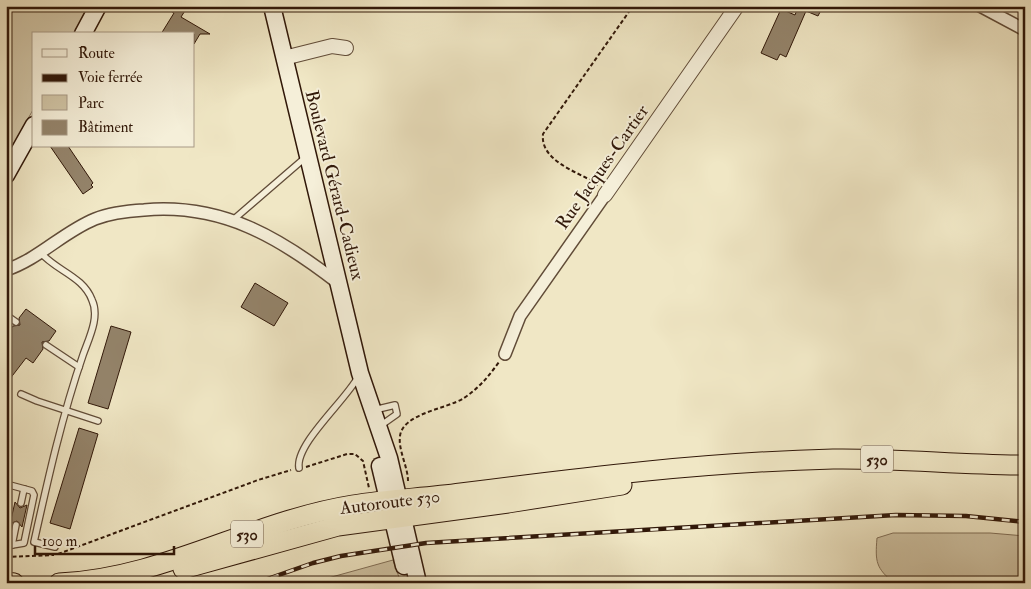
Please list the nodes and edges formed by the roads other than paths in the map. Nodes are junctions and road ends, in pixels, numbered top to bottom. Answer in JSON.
{"nodes":[{"id":1,"x":98,"y":6,"type":"edge"},
{"id":2,"x":272,"y":6,"type":"edge"},
{"id":3,"x":737,"y":6,"type":"edge"},
{"id":4,"x":980,"y":6,"type":"edge"},
{"id":5,"x":1025,"y":30,"type":"edge"},
{"id":6,"x":83,"y":32,"type":"edge"},
{"id":7,"x":346,"y":48,"type":"dead end"},
{"id":8,"x":284,"y":58,"type":"junction"},
{"id":9,"x":32,"y":129,"type":"edge"},
{"id":10,"x":307,"y":156,"type":"junction"},
{"id":11,"x":6,"y":175,"type":"edge"},
{"id":12,"x":605,"y":195,"type":"joint"},
{"id":13,"x":233,"y":220,"type":"junction"},
{"id":14,"x":40,"y":252,"type":"junction"},
{"id":15,"x":6,"y":270,"type":"edge"},
{"id":16,"x":338,"y":283,"type":"junction"},
{"id":17,"x":6,"y":315,"type":"edge"},
{"id":18,"x":16,"y":322,"type":"dead end"},
{"id":19,"x":46,"y":345,"type":"dead end"},
{"id":20,"x":502,"y":358,"type":"road end"},
{"id":21,"x":79,"y":366,"type":"junction"},
{"id":22,"x":360,"y":373,"type":"junction"},
{"id":23,"x":21,"y":394,"type":"dead end"},
{"id":24,"x":65,"y":411,"type":"junction"},
{"id":25,"x":98,"y":421,"type":"dead end"},
{"id":26,"x":1025,"y":465,"type":"edge"},
{"id":27,"x":300,"y":468,"type":"road end"},
{"id":28,"x":6,"y":484,"type":"edge"},
{"id":29,"x":24,"y":489,"type":"junction"},
{"id":30,"x":21,"y":504,"type":"dead end"},
{"id":31,"x":396,"y":509,"type":"junction"},
{"id":32,"x":16,"y":525,"type":"dead end"},
{"id":33,"x":9,"y":545,"type":"edge"},
{"id":34,"x":55,"y":546,"type":"dead end"},
{"id":35,"x":6,"y":582,"type":"edge"},
{"id":36,"x":14,"y":583,"type":"edge"},
{"id":37,"x":59,"y":583,"type":"edge"},
{"id":38,"x":132,"y":583,"type":"edge"},
{"id":39,"x":408,"y":583,"type":"edge"},
{"id":40,"x":418,"y":583,"type":"edge"}],
"edges":[{"from":1,"to":6,"type":"main road"},
{"from":2,"to":8,"type":"main road","name":"Boulevard Gérard-Cadieux"},
{"from":3,"to":12,"type":"street","name":"Rue Jacques-Cartier"},
{"from":4,"to":5,"type":"street"},
{"from":7,"to":8,"type":"street"},
{"from":8,"to":10,"type":"main road","name":"Boulevard Gérard-Cadieux"},
{"from":9,"to":11,"type":"main road"},
{"from":10,"to":13,"type":"lane"},
{"from":10,"to":16,"type":"main road","name":"Boulevard Gérard-Cadieux"},
{"from":12,"to":20,"type":"street","name":"Rue Jacques-Cartier"},
{"from":13,"to":14,"type":"street"},
{"from":13,"to":16,"type":"street"},
{"from":14,"to":15,"type":"street"},
{"from":14,"to":21,"type":"lane"},
{"from":16,"to":22,"type":"main road","name":"Boulevard Gérard-Cadieux"},
{"from":17,"to":18,"type":"lane"},
{"from":19,"to":21,"type":"lane"},
{"from":21,"to":24,"type":"lane"},
{"from":22,"to":27,"type":"lane"},
{"from":22,"to":31,"type":"main road","name":"Boulevard Gérard-Cadieux"},
{"from":22,"to":31,"type":"main road","name":"Boulevard Gérard-Cadieux"},
{"from":23,"to":24,"type":"lane"},
{"from":24,"to":25,"type":"lane"},
{"from":24,"to":34,"type":"lane"},
{"from":26,"to":31,"type":"highway","name":"Autoroute 530","number":"530"},
{"from":28,"to":29,"type":"lane"},
{"from":29,"to":30,"type":"lane"},
{"from":29,"to":33,"type":"lane"},
{"from":31,"to":37,"type":"highway","name":"Autoroute 530","number":"530"},
{"from":31,"to":38,"type":"highway","name":"Autoroute 530","number":"530"},
{"from":31,"to":39,"type":"main road","name":"Boulevard Gérard-Cadieux"},
{"from":31,"to":40,"type":"main road","name":"Boulevard Gérard-Cadieux"},
{"from":32,"to":33,"type":"lane"},
{"from":35,"to":36,"type":"highway"}]}
